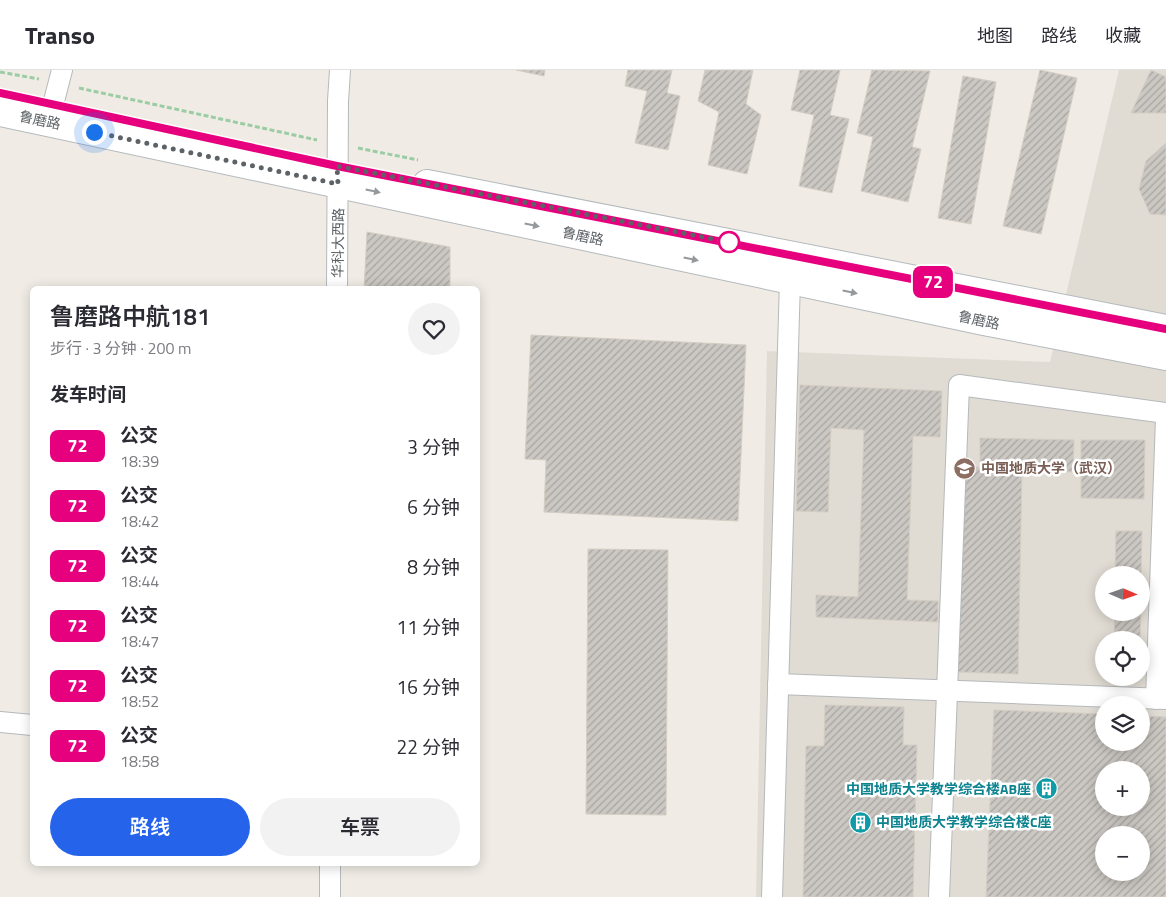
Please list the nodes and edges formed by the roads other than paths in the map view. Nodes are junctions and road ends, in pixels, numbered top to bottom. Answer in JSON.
{"nodes":[{"id":1,"x":62,"y":70,"type":"edge"},
{"id":2,"x":340,"y":70,"type":"edge"},
{"id":3,"x":0,"y":93,"type":"edge"},
{"id":4,"x":53,"y":105,"type":"junction"},
{"id":5,"x":0,"y":112,"type":"edge"},
{"id":6,"x":338,"y":175,"type":"junction"},
{"id":7,"x":790,"y":280,"type":"junction"},
{"id":8,"x":337,"y":286,"type":"edge"},
{"id":9,"x":1166,"y":329,"type":"edge"},
{"id":10,"x":1166,"y":356,"type":"edge"},
{"id":11,"x":1166,"y":413,"type":"edge"},
{"id":12,"x":1166,"y":419,"type":"edge"},
{"id":13,"x":778,"y":684,"type":"junction"},
{"id":14,"x":947,"y":690,"type":"junction"},
{"id":15,"x":1161,"y":699,"type":"edge"},
{"id":16,"x":0,"y":722,"type":"edge"},
{"id":17,"x":30,"y":725,"type":"edge"},
{"id":18,"x":330,"y":866,"type":"edge"},
{"id":19,"x":330,"y":897,"type":"edge"},
{"id":20,"x":772,"y":897,"type":"edge"},
{"id":21,"x":939,"y":897,"type":"edge"}],
"edges":[{"from":1,"to":4,"type":"street"},
{"from":2,"to":6,"type":"street","name":"华科大西路"},
{"from":3,"to":4,"type":"main road","name":"鲁磨路"},
{"from":4,"to":6,"type":"main road","name":"鲁磨路"},
{"from":5,"to":6,"type":"main road","name":"鲁磨路"},
{"from":6,"to":7,"type":"main road","name":"鲁磨路","one_way":true},
{"from":6,"to":8,"type":"street","name":"华科大西路"},
{"from":6,"to":9,"type":"main road","name":"鲁磨路"},
{"from":7,"to":10,"type":"main road","name":"鲁磨路","one_way":true},
{"from":7,"to":13,"type":"street"},
{"from":11,"to":14,"type":"street"},
{"from":12,"to":15,"type":"street"},
{"from":13,"to":14,"type":"street"},
{"from":13,"to":20,"type":"street"},
{"from":14,"to":15,"type":"street"},
{"from":14,"to":21,"type":"street"},
{"from":16,"to":17,"type":"street"},
{"from":18,"to":19,"type":"street"}]}
